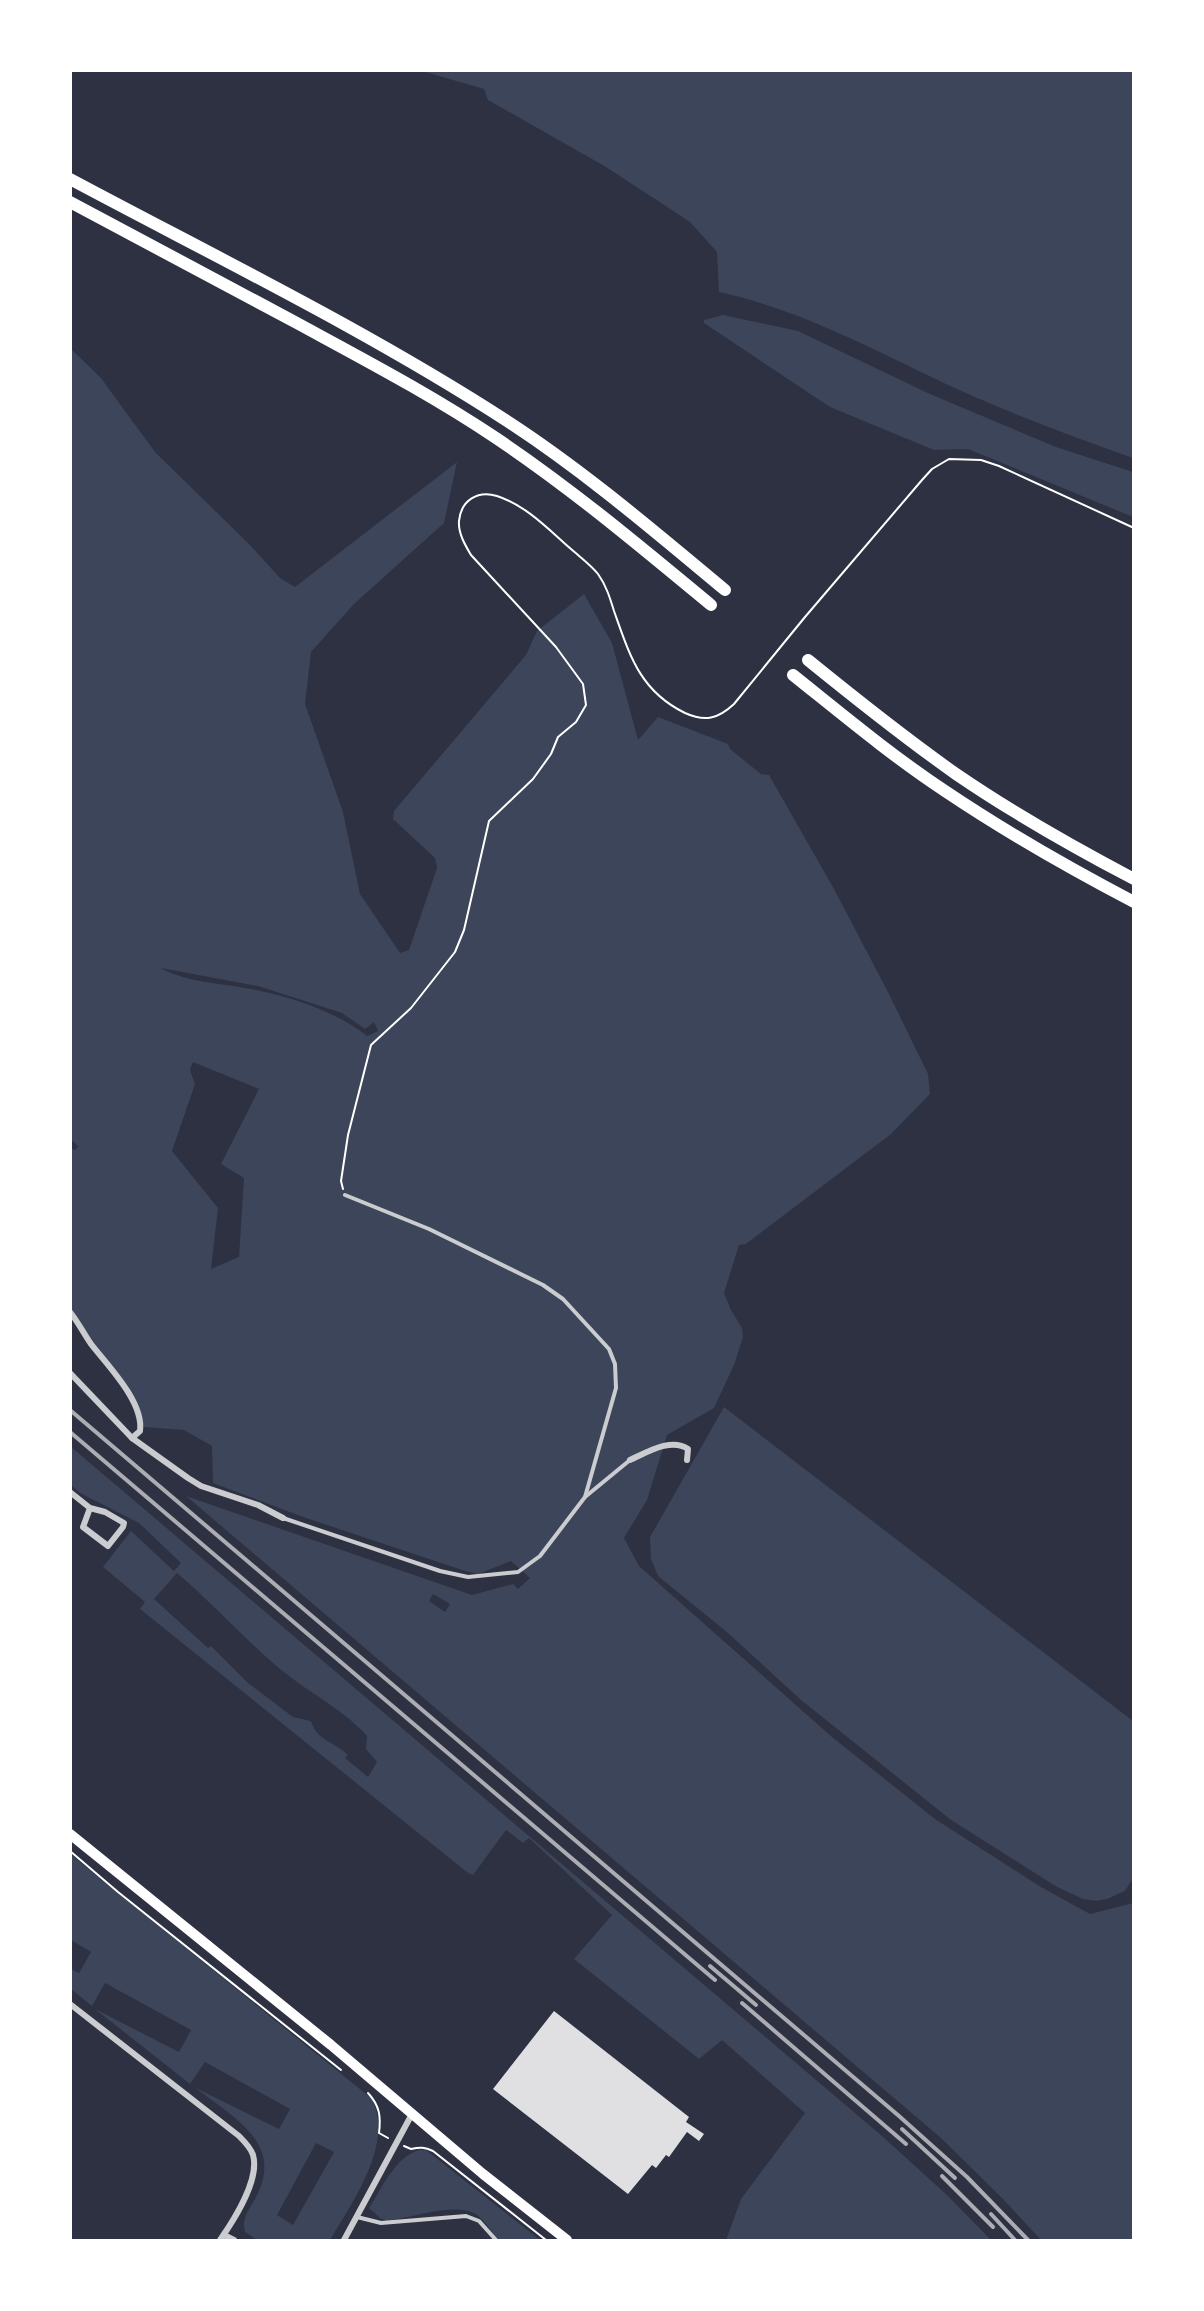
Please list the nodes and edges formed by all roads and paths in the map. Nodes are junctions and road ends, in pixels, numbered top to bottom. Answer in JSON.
{"nodes":[{"id":1,"x":70,"y":179,"type":"edge"},
{"id":2,"x":70,"y":202,"type":"edge"},
{"id":3,"x":1134,"y":528,"type":"edge"},
{"id":4,"x":725,"y":590,"type":"dead end"},
{"id":5,"x":711,"y":605,"type":"dead end"},
{"id":6,"x":807,"y":660,"type":"dead end"},
{"id":7,"x":793,"y":675,"type":"dead end"},
{"id":8,"x":1134,"y":879,"type":"edge"},
{"id":9,"x":1134,"y":902,"type":"edge"},
{"id":10,"x":345,"y":1195,"type":"joint"},
{"id":11,"x":70,"y":1312,"type":"edge"},
{"id":12,"x":70,"y":1373,"type":"edge"},
{"id":13,"x":132,"y":1437,"type":"junction"},
{"id":14,"x":630,"y":1460,"type":"joint"},
{"id":15,"x":687,"y":1460,"type":"dead end"},
{"id":16,"x":70,"y":1492,"type":"edge"},
{"id":17,"x":585,"y":1497,"type":"junction"},
{"id":18,"x":90,"y":1508,"type":"junction"},
{"id":19,"x":283,"y":1518,"type":"joint"},
{"id":20,"x":70,"y":1834,"type":"edge"},
{"id":21,"x":70,"y":1851,"type":"edge"},
{"id":22,"x":70,"y":2004,"type":"edge"},
{"id":23,"x":343,"y":2072,"type":"dead end"},
{"id":24,"x":368,"y":2092,"type":"dead end"},
{"id":25,"x":412,"y":2114,"type":"junction"},
{"id":26,"x":379,"y":2133,"type":"dead end"},
{"id":27,"x":411,"y":2149,"type":"dead end"},
{"id":28,"x":357,"y":2217,"type":"junction"},
{"id":29,"x":222,"y":2238,"type":"edge"},
{"id":30,"x":234,"y":2241,"type":"edge"},
{"id":31,"x":344,"y":2241,"type":"edge"},
{"id":32,"x":496,"y":2241,"type":"edge"},
{"id":33,"x":546,"y":2241,"type":"edge"},
{"id":34,"x":567,"y":2241,"type":"edge"}],
"edges":[{"from":1,"to":4,"type":"highway"},
{"from":2,"to":5,"type":"highway"},
{"from":3,"to":10,"type":"path"},
{"from":6,"to":8,"type":"highway"},
{"from":7,"to":9,"type":"highway"},
{"from":10,"to":17,"type":"lane"},
{"from":11,"to":13,"type":"street"},
{"from":12,"to":13,"type":"street"},
{"from":13,"to":19,"type":"street"},
{"from":14,"to":15,"type":"street"},
{"from":14,"to":17,"type":"lane"},
{"from":16,"to":18,"type":"street"},
{"from":17,"to":19,"type":"lane"},
{"from":18,"to":18,"type":"street"},
{"from":20,"to":25,"type":"main road"},
{"from":21,"to":23,"type":"path"},
{"from":22,"to":29,"type":"street"},
{"from":24,"to":26,"type":"path"},
{"from":25,"to":28,"type":"street"},
{"from":25,"to":34,"type":"main road"},
{"from":27,"to":33,"type":"path"},
{"from":28,"to":31,"type":"street"},
{"from":28,"to":32,"type":"lane"},
{"from":29,"to":30,"type":"street"}]}
